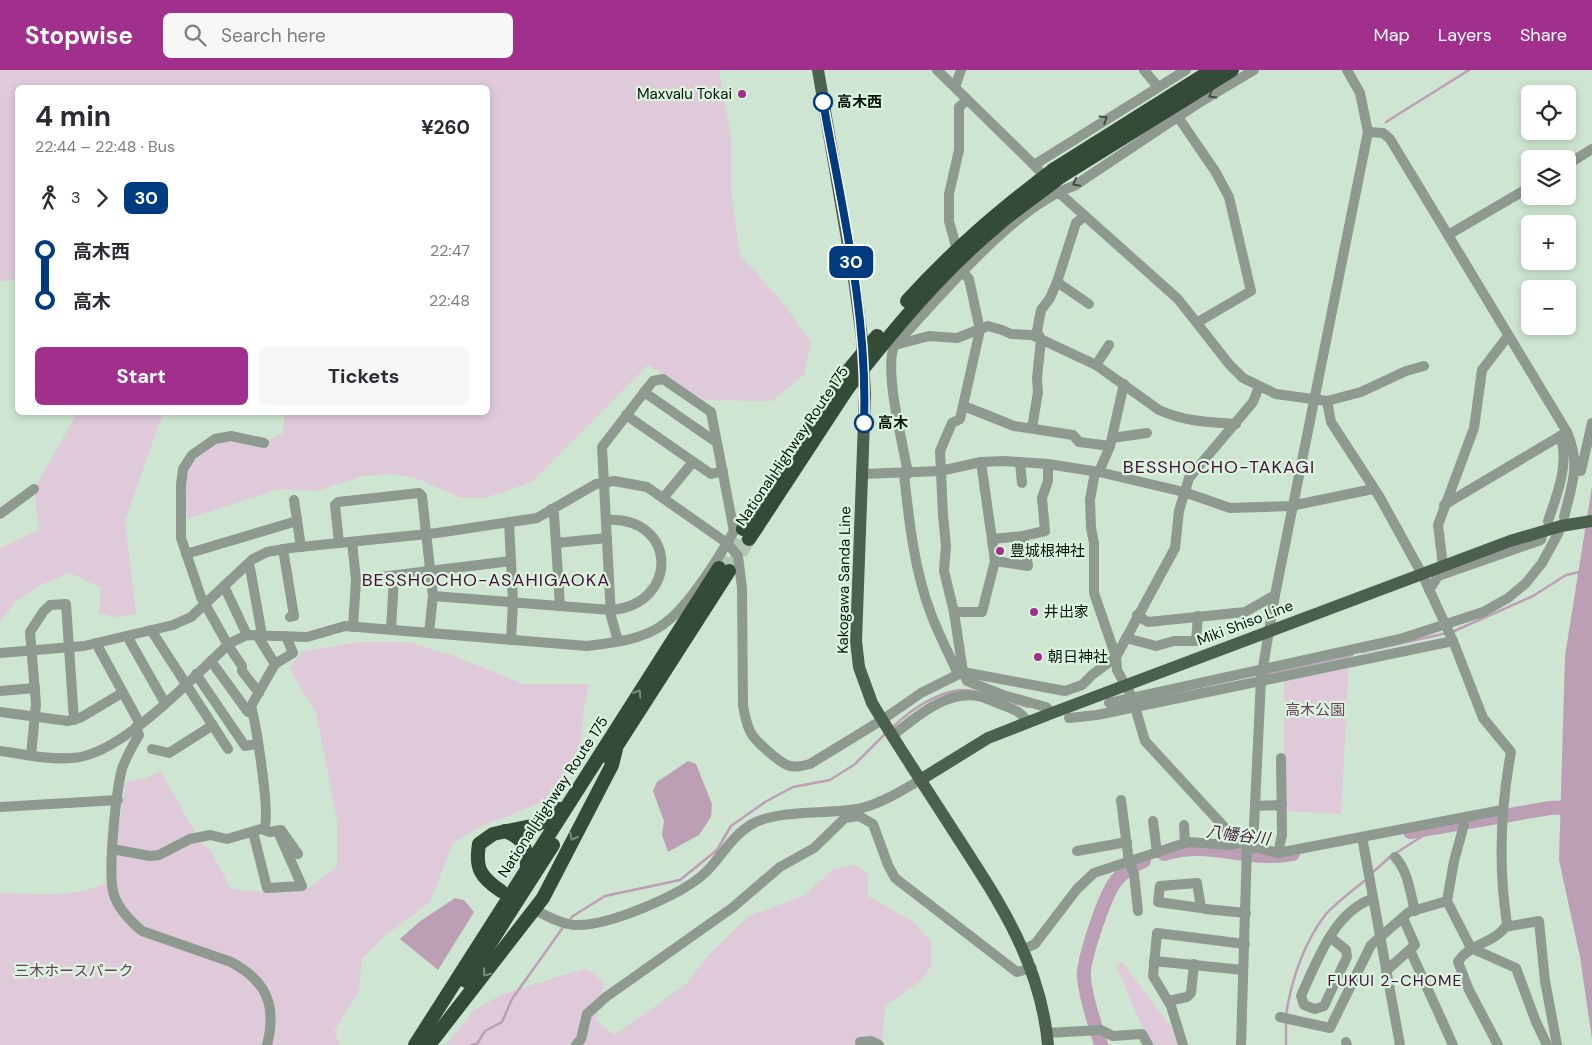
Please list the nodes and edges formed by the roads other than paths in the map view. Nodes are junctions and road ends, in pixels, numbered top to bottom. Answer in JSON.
{"nodes":[{"id":1,"x":818,"y":70,"type":"edge"},
{"id":2,"x":937,"y":70,"type":"edge"},
{"id":3,"x":961,"y":70,"type":"edge"},
{"id":4,"x":1144,"y":70,"type":"edge"},
{"id":5,"x":1186,"y":70,"type":"edge"},
{"id":6,"x":1212,"y":70,"type":"edge"},
{"id":7,"x":1232,"y":70,"type":"edge"},
{"id":8,"x":1254,"y":70,"type":"edge"},
{"id":9,"x":1347,"y":70,"type":"edge"},
{"id":10,"x":955,"y":87,"type":"junction"},
{"id":11,"x":1157,"y":87,"type":"junction"},
{"id":12,"x":967,"y":100,"type":"junction"},
{"id":13,"x":1178,"y":116,"type":"junction"},
{"id":14,"x":1368,"y":132,"type":"junction"},
{"id":15,"x":1592,"y":149,"type":"edge"},
{"id":16,"x":1576,"y":159,"type":"edge"},
{"id":17,"x":1034,"y":165,"type":"junction"},
{"id":18,"x":1057,"y":174,"type":"junction"},
{"id":19,"x":1057,"y":191,"type":"junction"},
{"id":20,"x":1521,"y":191,"type":"edge"},
{"id":21,"x":1085,"y":216,"type":"junction"},
{"id":22,"x":1448,"y":236,"type":"junction"},
{"id":23,"x":963,"y":272,"type":"junction"},
{"id":24,"x":1057,"y":282,"type":"junction"},
{"id":25,"x":1089,"y":304,"type":"dead end"},
{"id":26,"x":1198,"y":322,"type":"junction"},
{"id":27,"x":980,"y":330,"type":"junction"},
{"id":28,"x":1508,"y":336,"type":"junction"},
{"id":29,"x":1041,"y":340,"type":"junction"},
{"id":30,"x":1110,"y":345,"type":"dead end"},
{"id":31,"x":894,"y":346,"type":"junction"},
{"id":32,"x":875,"y":349,"type":"dead end"},
{"id":33,"x":1096,"y":365,"type":"junction"},
{"id":34,"x":1424,"y":366,"type":"dead end"},
{"id":35,"x":1124,"y":384,"type":"junction"},
{"id":36,"x":1259,"y":387,"type":"junction"},
{"id":37,"x":644,"y":392,"type":"junction"},
{"id":38,"x":1314,"y":399,"type":"junction"},
{"id":39,"x":1327,"y":401,"type":"junction"},
{"id":40,"x":964,"y":406,"type":"junction"},
{"id":41,"x":626,"y":415,"type":"junction"},
{"id":42,"x":1592,"y":423,"type":"edge"},
{"id":43,"x":1236,"y":424,"type":"junction"},
{"id":44,"x":1032,"y":428,"type":"junction"},
{"id":45,"x":1147,"y":432,"type":"dead end"},
{"id":46,"x":1564,"y":434,"type":"junction"},
{"id":47,"x":716,"y":440,"type":"junction"},
{"id":48,"x":1111,"y":442,"type":"junction"},
{"id":49,"x":264,"y":443,"type":"dead end"},
{"id":50,"x":693,"y":462,"type":"junction"},
{"id":51,"x":981,"y":462,"type":"junction"},
{"id":52,"x":1020,"y":462,"type":"junction"},
{"id":53,"x":1048,"y":464,"type":"junction"},
{"id":54,"x":1575,"y":469,"type":"junction"},
{"id":55,"x":723,"y":471,"type":"junction"},
{"id":56,"x":940,"y":471,"type":"junction"},
{"id":57,"x":1097,"y":472,"type":"junction"},
{"id":58,"x":862,"y":474,"type":"junction"},
{"id":59,"x":906,"y":474,"type":"junction"},
{"id":60,"x":604,"y":482,"type":"junction"},
{"id":61,"x":1022,"y":483,"type":"dead end"},
{"id":62,"x":34,"y":489,"type":"dead end"},
{"id":63,"x":1373,"y":489,"type":"junction"},
{"id":64,"x":1184,"y":492,"type":"junction"},
{"id":65,"x":664,"y":497,"type":"junction"},
{"id":66,"x":294,"y":500,"type":"dead end"},
{"id":67,"x":1444,"y":505,"type":"junction"},
{"id":68,"x":1294,"y":506,"type":"junction"},
{"id":69,"x":551,"y":509,"type":"junction"},
{"id":70,"x":0,"y":514,"type":"edge"},
{"id":71,"x":1564,"y":517,"type":"dead end"},
{"id":72,"x":606,"y":520,"type":"junction"},
{"id":73,"x":298,"y":521,"type":"junction"},
{"id":74,"x":1548,"y":521,"type":"dead end"},
{"id":75,"x":1592,"y":521,"type":"edge"},
{"id":76,"x":509,"y":522,"type":"junction"},
{"id":77,"x":1559,"y":532,"type":"dead end"},
{"id":78,"x":426,"y":534,"type":"junction"},
{"id":79,"x":1023,"y":536,"type":"junction"},
{"id":80,"x":1542,"y":536,"type":"dead end"},
{"id":81,"x":607,"y":538,"type":"junction"},
{"id":82,"x":992,"y":539,"type":"junction"},
{"id":83,"x":352,"y":542,"type":"junction"},
{"id":84,"x":338,"y":543,"type":"junction"},
{"id":85,"x":556,"y":543,"type":"junction"},
{"id":86,"x":727,"y":543,"type":"junction"},
{"id":87,"x":301,"y":547,"type":"junction"},
{"id":88,"x":283,"y":549,"type":"junction"},
{"id":89,"x":186,"y":554,"type":"junction"},
{"id":90,"x":995,"y":560,"type":"junction"},
{"id":91,"x":512,"y":561,"type":"junction"},
{"id":92,"x":247,"y":565,"type":"junction"},
{"id":93,"x":1443,"y":566,"type":"junction"},
{"id":94,"x":430,"y":571,"type":"junction"},
{"id":95,"x":1422,"y":574,"type":"junction"},
{"id":96,"x":394,"y":576,"type":"junction"},
{"id":97,"x":356,"y":580,"type":"junction"},
{"id":98,"x":224,"y":586,"type":"junction"},
{"id":99,"x":1429,"y":590,"type":"junction"},
{"id":100,"x":1275,"y":595,"type":"junction"},
{"id":101,"x":433,"y":596,"type":"junction"},
{"id":102,"x":514,"y":602,"type":"junction"},
{"id":103,"x":206,"y":604,"type":"junction"},
{"id":104,"x":560,"y":606,"type":"junction"},
{"id":105,"x":611,"y":610,"type":"junction"},
{"id":106,"x":954,"y":612,"type":"junction"},
{"id":107,"x":1136,"y":615,"type":"junction"},
{"id":108,"x":1198,"y":616,"type":"junction"},
{"id":109,"x":290,"y":617,"type":"dead end"},
{"id":110,"x":1446,"y":626,"type":"junction"},
{"id":111,"x":353,"y":627,"type":"junction"},
{"id":112,"x":151,"y":630,"type":"junction"},
{"id":113,"x":391,"y":630,"type":"junction"},
{"id":114,"x":1269,"y":632,"type":"junction"},
{"id":115,"x":429,"y":633,"type":"junction"},
{"id":116,"x":256,"y":635,"type":"junction"},
{"id":117,"x":127,"y":636,"type":"junction"},
{"id":118,"x":286,"y":636,"type":"junction"},
{"id":119,"x":1126,"y":638,"type":"junction"},
{"id":120,"x":511,"y":640,"type":"junction"},
{"id":121,"x":1452,"y":640,"type":"junction"},
{"id":122,"x":618,"y":641,"type":"junction"},
{"id":123,"x":96,"y":643,"type":"junction"},
{"id":124,"x":228,"y":645,"type":"junction"},
{"id":125,"x":70,"y":647,"type":"junction"},
{"id":126,"x":32,"y":650,"type":"junction"},
{"id":127,"x":0,"y":653,"type":"edge"},
{"id":128,"x":1116,"y":657,"type":"junction"},
{"id":129,"x":211,"y":661,"type":"junction"},
{"id":130,"x":275,"y":664,"type":"junction"},
{"id":131,"x":1263,"y":667,"type":"junction"},
{"id":132,"x":960,"y":673,"type":"junction"},
{"id":133,"x":196,"y":674,"type":"junction"},
{"id":134,"x":1261,"y":679,"type":"junction"},
{"id":135,"x":186,"y":683,"type":"junction"},
{"id":136,"x":1124,"y":686,"type":"junction"},
{"id":137,"x":35,"y":688,"type":"junction"},
{"id":138,"x":0,"y":691,"type":"edge"},
{"id":139,"x":122,"y":693,"type":"junction"},
{"id":140,"x":258,"y":693,"type":"junction"},
{"id":141,"x":1109,"y":702,"type":"dead end"},
{"id":142,"x":1134,"y":702,"type":"junction"},
{"id":143,"x":165,"y":703,"type":"junction"},
{"id":144,"x":252,"y":711,"type":"junction"},
{"id":145,"x":0,"y":712,"type":"edge"},
{"id":146,"x":1052,"y":713,"type":"junction"},
{"id":147,"x":36,"y":717,"type":"junction"},
{"id":148,"x":1069,"y":718,"type":"dead end"},
{"id":149,"x":74,"y":720,"type":"junction"},
{"id":150,"x":1028,"y":722,"type":"junction"},
{"id":151,"x":212,"y":725,"type":"junction"},
{"id":152,"x":138,"y":726,"type":"junction"},
{"id":153,"x":888,"y":729,"type":"junction"},
{"id":154,"x":258,"y":744,"type":"junction"},
{"id":155,"x":616,"y":746,"type":"junction"},
{"id":156,"x":152,"y":749,"type":"dead end"},
{"id":157,"x":228,"y":750,"type":"dead end"},
{"id":158,"x":0,"y":751,"type":"edge"},
{"id":159,"x":31,"y":755,"type":"junction"},
{"id":160,"x":1281,"y":758,"type":"dead end"},
{"id":161,"x":588,"y":775,"type":"junction"},
{"id":162,"x":920,"y":780,"type":"junction"},
{"id":163,"x":118,"y":800,"type":"junction"},
{"id":164,"x":1121,"y":800,"type":"dead end"},
{"id":165,"x":1255,"y":806,"type":"junction"},
{"id":166,"x":1282,"y":806,"type":"junction"},
{"id":167,"x":0,"y":807,"type":"edge"},
{"id":168,"x":1502,"y":810,"type":"junction"},
{"id":169,"x":834,"y":812,"type":"junction"},
{"id":170,"x":1153,"y":820,"type":"dead end"},
{"id":171,"x":837,"y":825,"type":"junction"},
{"id":172,"x":1184,"y":825,"type":"dead end"},
{"id":173,"x":1464,"y":825,"type":"dead end"},
{"id":174,"x":264,"y":830,"type":"junction"},
{"id":175,"x":277,"y":831,"type":"junction"},
{"id":176,"x":505,"y":831,"type":"junction"},
{"id":177,"x":253,"y":832,"type":"junction"},
{"id":178,"x":1127,"y":842,"type":"junction"},
{"id":179,"x":1363,"y":842,"type":"junction"},
{"id":180,"x":1185,"y":843,"type":"junction"},
{"id":181,"x":1246,"y":846,"type":"junction"},
{"id":182,"x":112,"y":849,"type":"junction"},
{"id":183,"x":1077,"y":851,"type":"dead end"},
{"id":184,"x":1156,"y":853,"type":"junction"},
{"id":185,"x":1278,"y":853,"type":"junction"},
{"id":186,"x":298,"y":854,"type":"dead end"},
{"id":187,"x":1395,"y":857,"type":"dead end"},
{"id":188,"x":1129,"y":862,"type":"junction"},
{"id":189,"x":527,"y":868,"type":"junction"},
{"id":190,"x":500,"y":891,"type":"dead end"},
{"id":191,"x":1372,"y":899,"type":"junction"},
{"id":192,"x":1447,"y":901,"type":"junction"},
{"id":193,"x":529,"y":907,"type":"junction"},
{"id":194,"x":1201,"y":908,"type":"dead end"},
{"id":195,"x":1415,"y":911,"type":"junction"},
{"id":196,"x":1138,"y":912,"type":"dead end"},
{"id":197,"x":1246,"y":913,"type":"junction"},
{"id":198,"x":1402,"y":918,"type":"junction"},
{"id":199,"x":1506,"y":927,"type":"junction"},
{"id":200,"x":1330,"y":937,"type":"junction"},
{"id":201,"x":1380,"y":938,"type":"junction"},
{"id":202,"x":1245,"y":944,"type":"junction"},
{"id":203,"x":1472,"y":948,"type":"junction"},
{"id":204,"x":1024,"y":949,"type":"junction"},
{"id":205,"x":1410,"y":950,"type":"junction"},
{"id":206,"x":1154,"y":961,"type":"junction"},
{"id":207,"x":1194,"y":964,"type":"junction"},
{"id":208,"x":1032,"y":968,"type":"junction"},
{"id":209,"x":1243,"y":970,"type":"junction"},
{"id":210,"x":1386,"y":971,"type":"junction"},
{"id":211,"x":1168,"y":1001,"type":"junction"},
{"id":212,"x":1307,"y":1006,"type":"junction"},
{"id":213,"x":1280,"y":1017,"type":"dead end"},
{"id":214,"x":1302,"y":1021,"type":"junction"},
{"id":215,"x":1048,"y":1039,"type":"edge"},
{"id":216,"x":860,"y":1042,"type":"dead end"},
{"id":217,"x":267,"y":1045,"type":"edge"},
{"id":218,"x":415,"y":1045,"type":"edge"},
{"id":219,"x":428,"y":1045,"type":"edge"},
{"id":220,"x":576,"y":1045,"type":"edge"},
{"id":221,"x":879,"y":1045,"type":"edge"},
{"id":222,"x":1148,"y":1045,"type":"edge"},
{"id":223,"x":1183,"y":1045,"type":"edge"},
{"id":224,"x":1241,"y":1045,"type":"edge"},
{"id":225,"x":1400,"y":1045,"type":"edge"},
{"id":226,"x":1452,"y":1045,"type":"edge"},
{"id":227,"x":1498,"y":1045,"type":"edge"},
{"id":228,"x":1547,"y":1045,"type":"edge"},
{"id":229,"x":1557,"y":1045,"type":"edge"}],
"edges":[{"from":1,"to":58,"type":"main road","name":"Kakogawa Sanda Line"},
{"from":2,"to":10,"type":"street"},
{"from":3,"to":10,"type":"street"},
{"from":4,"to":11,"type":"street"},
{"from":5,"to":11,"type":"street"},
{"from":6,"to":18,"type":"highway","name":"National Highway Route 175"},
{"from":7,"to":18,"type":"highway","name":"National Highway Route 175"},
{"from":8,"to":13,"type":"street","one_way":true},
{"from":9,"to":14,"type":"street"},
{"from":10,"to":12,"type":"street"},
{"from":17,"to":11,"type":"street","one_way":true},
{"from":12,"to":17,"type":"street"},
{"from":12,"to":23,"type":"street"},
{"from":13,"to":19,"type":"street","one_way":true},
{"from":13,"to":26,"type":"street"},
{"from":14,"to":22,"type":"street"},
{"from":14,"to":38,"type":"street"},
{"from":15,"to":16,"type":"street"},
{"from":17,"to":19,"type":"street"},
{"from":18,"to":18,"type":"highway","name":"National Highway Route 175","bridge":true},
{"from":19,"to":21,"type":"street"},
{"from":19,"to":23,"type":"street"},
{"from":20,"to":22,"type":"street"},
{"from":21,"to":24,"type":"street"},
{"from":21,"to":26,"type":"street"},
{"from":22,"to":28,"type":"street"},
{"from":23,"to":27,"type":"street"},
{"from":23,"to":31,"type":"street"},
{"from":24,"to":25,"type":"street"},
{"from":24,"to":29,"type":"street"},
{"from":26,"to":36,"type":"street"},
{"from":27,"to":29,"type":"street"},
{"from":27,"to":31,"type":"street"},
{"from":27,"to":40,"type":"street"},
{"from":28,"to":46,"type":"street"},
{"from":28,"to":67,"type":"street"},
{"from":29,"to":33,"type":"street"},
{"from":29,"to":44,"type":"street"},
{"from":30,"to":33,"type":"street"},
{"from":31,"to":32,"type":"street"},
{"from":31,"to":59,"type":"street"},
{"from":33,"to":35,"type":"street"},
{"from":34,"to":39,"type":"street"},
{"from":35,"to":43,"type":"street"},
{"from":35,"to":48,"type":"street"},
{"from":36,"to":38,"type":"street"},
{"from":36,"to":43,"type":"street"},
{"from":37,"to":41,"type":"street"},
{"from":37,"to":47,"type":"street"},
{"from":37,"to":47,"type":"street"},
{"from":38,"to":39,"type":"street"},
{"from":38,"to":68,"type":"street"},
{"from":39,"to":63,"type":"street"},
{"from":40,"to":44,"type":"street"},
{"from":40,"to":56,"type":"street"},
{"from":41,"to":50,"type":"street"},
{"from":41,"to":60,"type":"street"},
{"from":42,"to":54,"type":"street"},
{"from":43,"to":64,"type":"street"},
{"from":44,"to":48,"type":"street"},
{"from":45,"to":48,"type":"street"},
{"from":46,"to":54,"type":"street"},
{"from":46,"to":67,"type":"street"},
{"from":46,"to":74,"type":"street"},
{"from":47,"to":55,"type":"street"},
{"from":48,"to":57,"type":"street"},
{"from":49,"to":89,"type":"street"},
{"from":50,"to":55,"type":"street"},
{"from":50,"to":65,"type":"street"},
{"from":51,"to":52,"type":"street"},
{"from":51,"to":56,"type":"street"},
{"from":51,"to":82,"type":"street"},
{"from":52,"to":53,"type":"street"},
{"from":52,"to":61,"type":"street"},
{"from":53,"to":57,"type":"street"},
{"from":53,"to":79,"type":"street"},
{"from":54,"to":71,"type":"street"},
{"from":55,"to":86,"type":"street"},
{"from":56,"to":59,"type":"street"},
{"from":56,"to":106,"type":"street"},
{"from":57,"to":64,"type":"street"},
{"from":57,"to":128,"type":"street"},
{"from":58,"to":59,"type":"street"},
{"from":58,"to":153,"type":"main road","name":"Kakogawa Sanda Line"},
{"from":59,"to":132,"type":"street"},
{"from":60,"to":65,"type":"street"},
{"from":60,"to":69,"type":"street"},
{"from":60,"to":72,"type":"street"},
{"from":62,"to":70,"type":"street"},
{"from":63,"to":68,"type":"street"},
{"from":63,"to":95,"type":"street"},
{"from":64,"to":68,"type":"street"},
{"from":64,"to":107,"type":"street"},
{"from":65,"to":86,"type":"street"},
{"from":66,"to":73,"type":"street"},
{"from":67,"to":93,"type":"street"},
{"from":68,"to":100,"type":"street"},
{"from":69,"to":76,"type":"street"},
{"from":69,"to":85,"type":"street"},
{"from":72,"to":81,"type":"street"},
{"from":72,"to":105,"type":"street"},
{"from":73,"to":87,"type":"street"},
{"from":73,"to":89,"type":"street"},
{"from":75,"to":93,"type":"main road","name":"Miki Shiso Line"},
{"from":76,"to":78,"type":"street"},
{"from":76,"to":91,"type":"street"},
{"from":77,"to":110,"type":"street"},
{"from":78,"to":83,"type":"street"},
{"from":78,"to":84,"type":"street"},
{"from":78,"to":94,"type":"street"},
{"from":79,"to":82,"type":"street"},
{"from":79,"to":90,"type":"street"},
{"from":80,"to":99,"type":"street"},
{"from":81,"to":85,"type":"street"},
{"from":81,"to":105,"type":"street"},
{"from":82,"to":90,"type":"street"},
{"from":83,"to":84,"type":"street"},
{"from":83,"to":97,"type":"street"},
{"from":84,"to":87,"type":"street"},
{"from":85,"to":104,"type":"street"},
{"from":86,"to":122,"type":"street"},
{"from":86,"to":153,"type":"street"},
{"from":87,"to":88,"type":"street"},
{"from":88,"to":92,"type":"street"},
{"from":88,"to":109,"type":"street"},
{"from":89,"to":103,"type":"street"},
{"from":90,"to":106,"type":"street"},
{"from":91,"to":94,"type":"street"},
{"from":91,"to":102,"type":"street"},
{"from":92,"to":98,"type":"street"},
{"from":92,"to":116,"type":"street"},
{"from":93,"to":95,"type":"main road","name":"Miki Shiso Line"},
{"from":94,"to":96,"type":"street"},
{"from":94,"to":101,"type":"street"},
{"from":95,"to":99,"type":"street"},
{"from":95,"to":114,"type":"main road","name":"Miki Shiso Line"},
{"from":96,"to":97,"type":"street"},
{"from":96,"to":113,"type":"street"},
{"from":97,"to":111,"type":"street"},
{"from":98,"to":103,"type":"street"},
{"from":98,"to":116,"type":"street"},
{"from":99,"to":110,"type":"street"},
{"from":100,"to":108,"type":"street"},
{"from":100,"to":114,"type":"street"},
{"from":101,"to":102,"type":"street"},
{"from":101,"to":115,"type":"street"},
{"from":102,"to":104,"type":"street"},
{"from":102,"to":120,"type":"street"},
{"from":103,"to":112,"type":"street"},
{"from":103,"to":124,"type":"street"},
{"from":104,"to":105,"type":"street"},
{"from":105,"to":122,"type":"street"},
{"from":106,"to":132,"type":"street"},
{"from":107,"to":108,"type":"street"},
{"from":107,"to":119,"type":"street"},
{"from":108,"to":119,"type":"street"},
{"from":110,"to":121,"type":"street"},
{"from":110,"to":131,"type":"street"},
{"from":111,"to":113,"type":"street"},
{"from":111,"to":118,"type":"street"},
{"from":112,"to":117,"type":"street"},
{"from":112,"to":135,"type":"street"},
{"from":113,"to":115,"type":"street"},
{"from":114,"to":131,"type":"street"},
{"from":114,"to":136,"type":"main road","name":"Miki Shiso Line"},
{"from":115,"to":120,"type":"street"},
{"from":116,"to":118,"type":"street"},
{"from":116,"to":124,"type":"street"},
{"from":116,"to":130,"type":"street"},
{"from":117,"to":123,"type":"street"},
{"from":117,"to":143,"type":"street"},
{"from":118,"to":130,"type":"street"},
{"from":119,"to":128,"type":"street"},
{"from":120,"to":122,"type":"street"},
{"from":121,"to":134,"type":"street"},
{"from":121,"to":168,"type":"street"},
{"from":123,"to":125,"type":"street"},
{"from":123,"to":139,"type":"street"},
{"from":124,"to":129,"type":"street"},
{"from":124,"to":140,"type":"street"},
{"from":125,"to":126,"type":"street"},
{"from":125,"to":126,"type":"street"},
{"from":125,"to":149,"type":"street"},
{"from":126,"to":127,"type":"street"},
{"from":126,"to":137,"type":"street"},
{"from":128,"to":132,"type":"street"},
{"from":128,"to":136,"type":"street"},
{"from":129,"to":133,"type":"street"},
{"from":129,"to":144,"type":"street"},
{"from":130,"to":140,"type":"street"},
{"from":131,"to":134,"type":"street"},
{"from":131,"to":142,"type":"street"},
{"from":132,"to":146,"type":"street"},
{"from":132,"to":153,"type":"street"},
{"from":133,"to":135,"type":"street"},
{"from":133,"to":154,"type":"street"},
{"from":134,"to":142,"type":"street"},
{"from":134,"to":165,"type":"street"},
{"from":135,"to":143,"type":"street"},
{"from":135,"to":151,"type":"street"},
{"from":136,"to":142,"type":"street"},
{"from":136,"to":146,"type":"main road","name":"Miki Shiso Line"},
{"from":137,"to":138,"type":"street"},
{"from":137,"to":147,"type":"street"},
{"from":139,"to":149,"type":"street"},
{"from":139,"to":152,"type":"street"},
{"from":140,"to":144,"type":"street"},
{"from":141,"to":142,"type":"street"},
{"from":142,"to":148,"type":"street"},
{"from":142,"to":181,"type":"street"},
{"from":143,"to":152,"type":"street"},
{"from":144,"to":154,"type":"street"},
{"from":145,"to":147,"type":"street"},
{"from":146,"to":150,"type":"main road","name":"Miki Shiso Line"},
{"from":147,"to":149,"type":"street"},
{"from":147,"to":159,"type":"street"},
{"from":150,"to":153,"type":"street"},
{"from":150,"to":162,"type":"main road","name":"Miki Shiso Line"},
{"from":151,"to":156,"type":"street"},
{"from":151,"to":157,"type":"street"},
{"from":152,"to":159,"type":"street"},
{"from":152,"to":163,"type":"street"},
{"from":153,"to":162,"type":"main road","name":"Kakogawa Sanda Line"},
{"from":154,"to":174,"type":"street"},
{"from":161,"to":155,"type":"highway","name":"National Highway Route 175","one_way":true},
{"from":155,"to":193,"type":"highway","one_way":true},
{"from":155,"to":219,"type":"highway","name":"National Highway Route 175"},
{"from":158,"to":159,"type":"street"},
{"from":160,"to":166,"type":"street"},
{"from":161,"to":176,"type":"highway"},
{"from":161,"to":189,"type":"highway","name":"National Highway Route 175"},
{"from":162,"to":169,"type":"street"},
{"from":162,"to":204,"type":"main road","name":"Kakogawa Sanda Line"},
{"from":163,"to":167,"type":"street"},
{"from":163,"to":182,"type":"street"},
{"from":164,"to":178,"type":"street"},
{"from":165,"to":166,"type":"street"},
{"from":165,"to":181,"type":"street"},
{"from":166,"to":185,"type":"street"},
{"from":168,"to":179,"type":"street"},
{"from":168,"to":199,"type":"street"},
{"from":169,"to":171,"type":"street"},
{"from":169,"to":193,"type":"street"},
{"from":170,"to":184,"type":"street"},
{"from":171,"to":208,"type":"street"},
{"from":171,"to":220,"type":"street"},
{"from":172,"to":180,"type":"street"},
{"from":173,"to":192,"type":"street"},
{"from":174,"to":175,"type":"street"},
{"from":174,"to":177,"type":"street"},
{"from":175,"to":177,"type":"street"},
{"from":175,"to":186,"type":"street"},
{"from":176,"to":189,"type":"highway"},
{"from":176,"to":190,"type":"highway"},
{"from":177,"to":182,"type":"street"},
{"from":178,"to":183,"type":"street"},
{"from":178,"to":188,"type":"street"},
{"from":179,"to":185,"type":"street"},
{"from":179,"to":191,"type":"street"},
{"from":180,"to":181,"type":"street"},
{"from":180,"to":184,"type":"street"},
{"from":181,"to":185,"type":"street"},
{"from":181,"to":197,"type":"street"},
{"from":182,"to":217,"type":"street"},
{"from":184,"to":188,"type":"street"},
{"from":187,"to":195,"type":"street"},
{"from":188,"to":196,"type":"street"},
{"from":188,"to":204,"type":"street"},
{"from":189,"to":218,"type":"highway","name":"National Highway Route 175"},
{"from":191,"to":200,"type":"street"},
{"from":191,"to":201,"type":"street"},
{"from":192,"to":195,"type":"street"},
{"from":192,"to":203,"type":"street"},
{"from":193,"to":219,"type":"highway","one_way":true},
{"from":194,"to":197,"type":"street"},
{"from":195,"to":198,"type":"street"},
{"from":197,"to":202,"type":"street"},
{"from":198,"to":201,"type":"street"},
{"from":198,"to":205,"type":"street"},
{"from":199,"to":203,"type":"street"},
{"from":199,"to":229,"type":"street"},
{"from":200,"to":212,"type":"street"},
{"from":200,"to":212,"type":"street"},
{"from":201,"to":210,"type":"street"},
{"from":201,"to":214,"type":"street"},
{"from":202,"to":206,"type":"street"},
{"from":202,"to":209,"type":"street"},
{"from":203,"to":227,"type":"street"},
{"from":203,"to":228,"type":"street"},
{"from":204,"to":208,"type":"main road","name":"Kakogawa Sanda Line"},
{"from":205,"to":210,"type":"street"},
{"from":205,"to":226,"type":"street"},
{"from":206,"to":207,"type":"street"},
{"from":206,"to":211,"type":"street"},
{"from":207,"to":209,"type":"street"},
{"from":207,"to":211,"type":"street"},
{"from":208,"to":215,"type":"main road","name":"Kakogawa Sanda Line"},
{"from":209,"to":224,"type":"street"},
{"from":210,"to":225,"type":"street"},
{"from":211,"to":223,"type":"street"},
{"from":212,"to":214,"type":"street"},
{"from":213,"to":214,"type":"street"},
{"from":215,"to":222,"type":"street"},
{"from":216,"to":221,"type":"street"}]}
